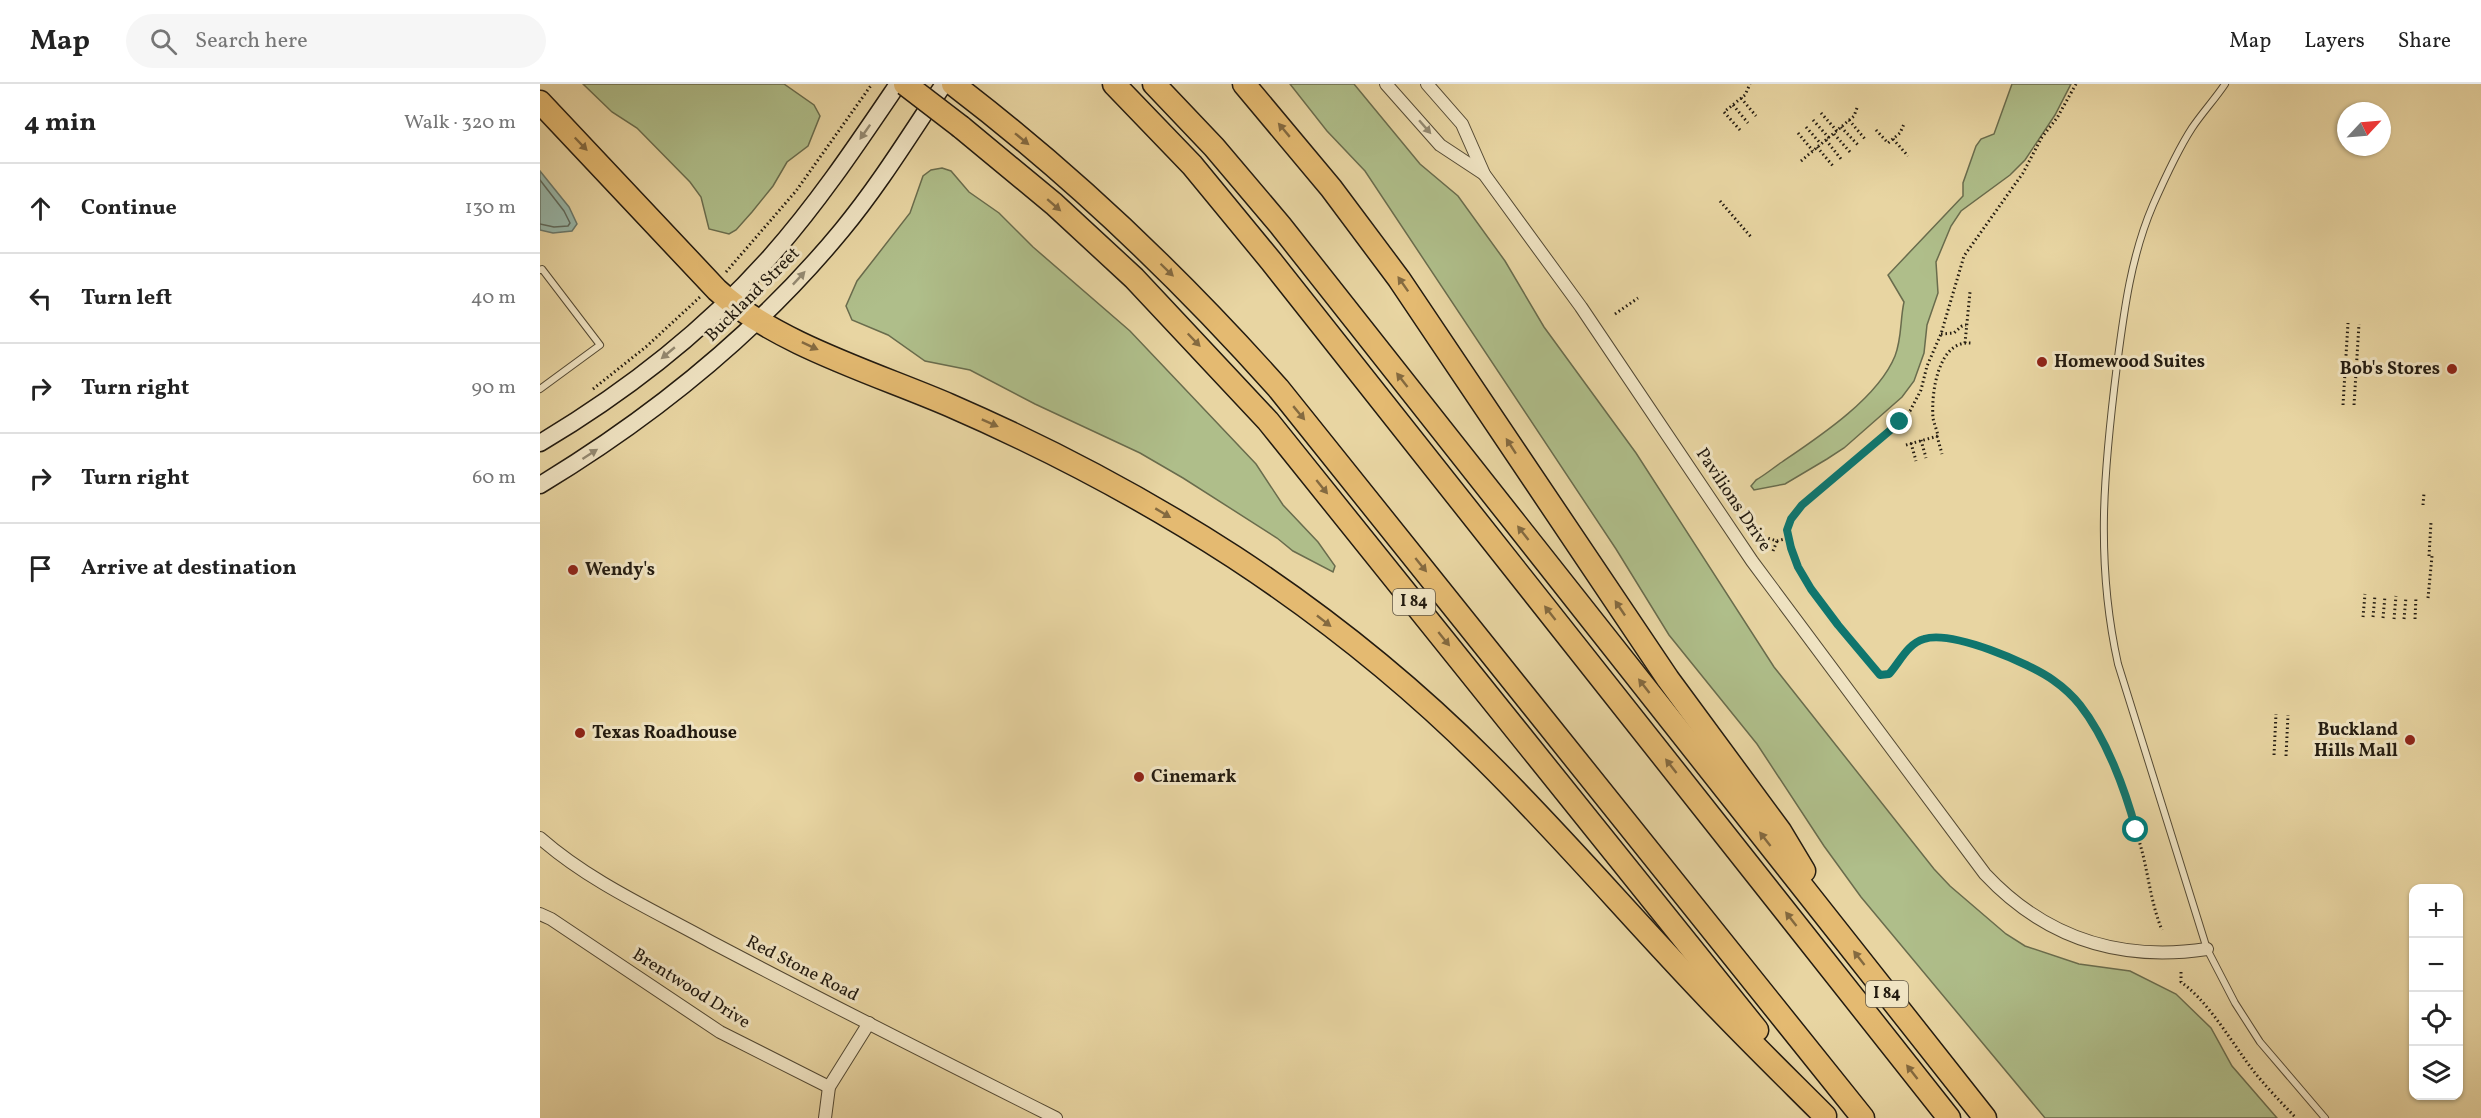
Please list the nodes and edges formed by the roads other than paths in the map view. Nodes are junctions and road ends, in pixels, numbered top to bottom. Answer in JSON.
{"nodes":[{"id":1,"x":898,"y":84,"type":"edge"},
{"id":2,"x":905,"y":84,"type":"edge"},
{"id":3,"x":944,"y":84,"type":"edge"},
{"id":4,"x":953,"y":84,"type":"edge"},
{"id":5,"x":1114,"y":84,"type":"edge"},
{"id":6,"x":1154,"y":84,"type":"edge"},
{"id":7,"x":1244,"y":84,"type":"edge"},
{"id":8,"x":1386,"y":84,"type":"edge"},
{"id":9,"x":1427,"y":84,"type":"edge"},
{"id":10,"x":2225,"y":84,"type":"edge"},
{"id":11,"x":540,"y":102,"type":"edge"},
{"id":12,"x":1484,"y":174,"type":"junction"},
{"id":13,"x":540,"y":270,"type":"edge"},
{"id":14,"x":728,"y":300,"type":"junction"},
{"id":15,"x":758,"y":320,"type":"junction"},
{"id":16,"x":540,"y":389,"type":"edge"},
{"id":17,"x":540,"y":443,"type":"edge"},
{"id":18,"x":540,"y":485,"type":"edge"},
{"id":19,"x":540,"y":838,"type":"edge"},
{"id":20,"x":540,"y":914,"type":"edge"},
{"id":21,"x":1827,"y":918,"type":"junction"},
{"id":22,"x":2207,"y":949,"type":"junction"},
{"id":23,"x":869,"y":1023,"type":"junction"},
{"id":24,"x":829,"y":1087,"type":"junction"},
{"id":25,"x":1826,"y":1117,"type":"edge"},
{"id":26,"x":825,"y":1118,"type":"edge"},
{"id":27,"x":1056,"y":1118,"type":"edge"},
{"id":28,"x":1863,"y":1118,"type":"edge"},
{"id":29,"x":1949,"y":1118,"type":"edge"},
{"id":30,"x":1985,"y":1118,"type":"edge"},
{"id":31,"x":2325,"y":1118,"type":"edge"}],
"edges":[{"from":1,"to":14,"type":"main road","name":"Buckland Street","one_way":true},
{"from":2,"to":25,"type":"highway","number":"I 84","one_way":true,"bridge":true},
{"from":15,"to":3,"type":"main road","name":"Buckland Street","one_way":true},
{"from":4,"to":28,"type":"highway","one_way":true},
{"from":29,"to":5,"type":"highway","one_way":true},
{"from":21,"to":6,"type":"highway","number":"I 84","one_way":true},
{"from":21,"to":7,"type":"highway","one_way":true},
{"from":8,"to":12,"type":"street","name":"Pavilions Drive","one_way":true},
{"from":9,"to":12,"type":"street","name":"Pavilions Drive"},
{"from":10,"to":22,"type":"lane"},
{"from":11,"to":14,"type":"highway","one_way":true},
{"from":12,"to":22,"type":"street","name":"Pavilions Drive"},
{"from":13,"to":16,"type":"lane"},
{"from":14,"to":15,"type":"highway"},
{"from":14,"to":17,"type":"main road","name":"Buckland Street","one_way":true},
{"from":18,"to":15,"type":"main road","name":"Buckland Street","one_way":true},
{"from":15,"to":25,"type":"highway","one_way":true},
{"from":19,"to":23,"type":"street","name":"Red Stone Road"},
{"from":20,"to":24,"type":"street","name":"Brentwood Drive"},
{"from":30,"to":21,"type":"highway","number":"I 84","one_way":true},
{"from":22,"to":31,"type":"lane"},
{"from":23,"to":24,"type":"street"},
{"from":23,"to":27,"type":"street","name":"Red Stone Road"},
{"from":24,"to":26,"type":"street"}]}
